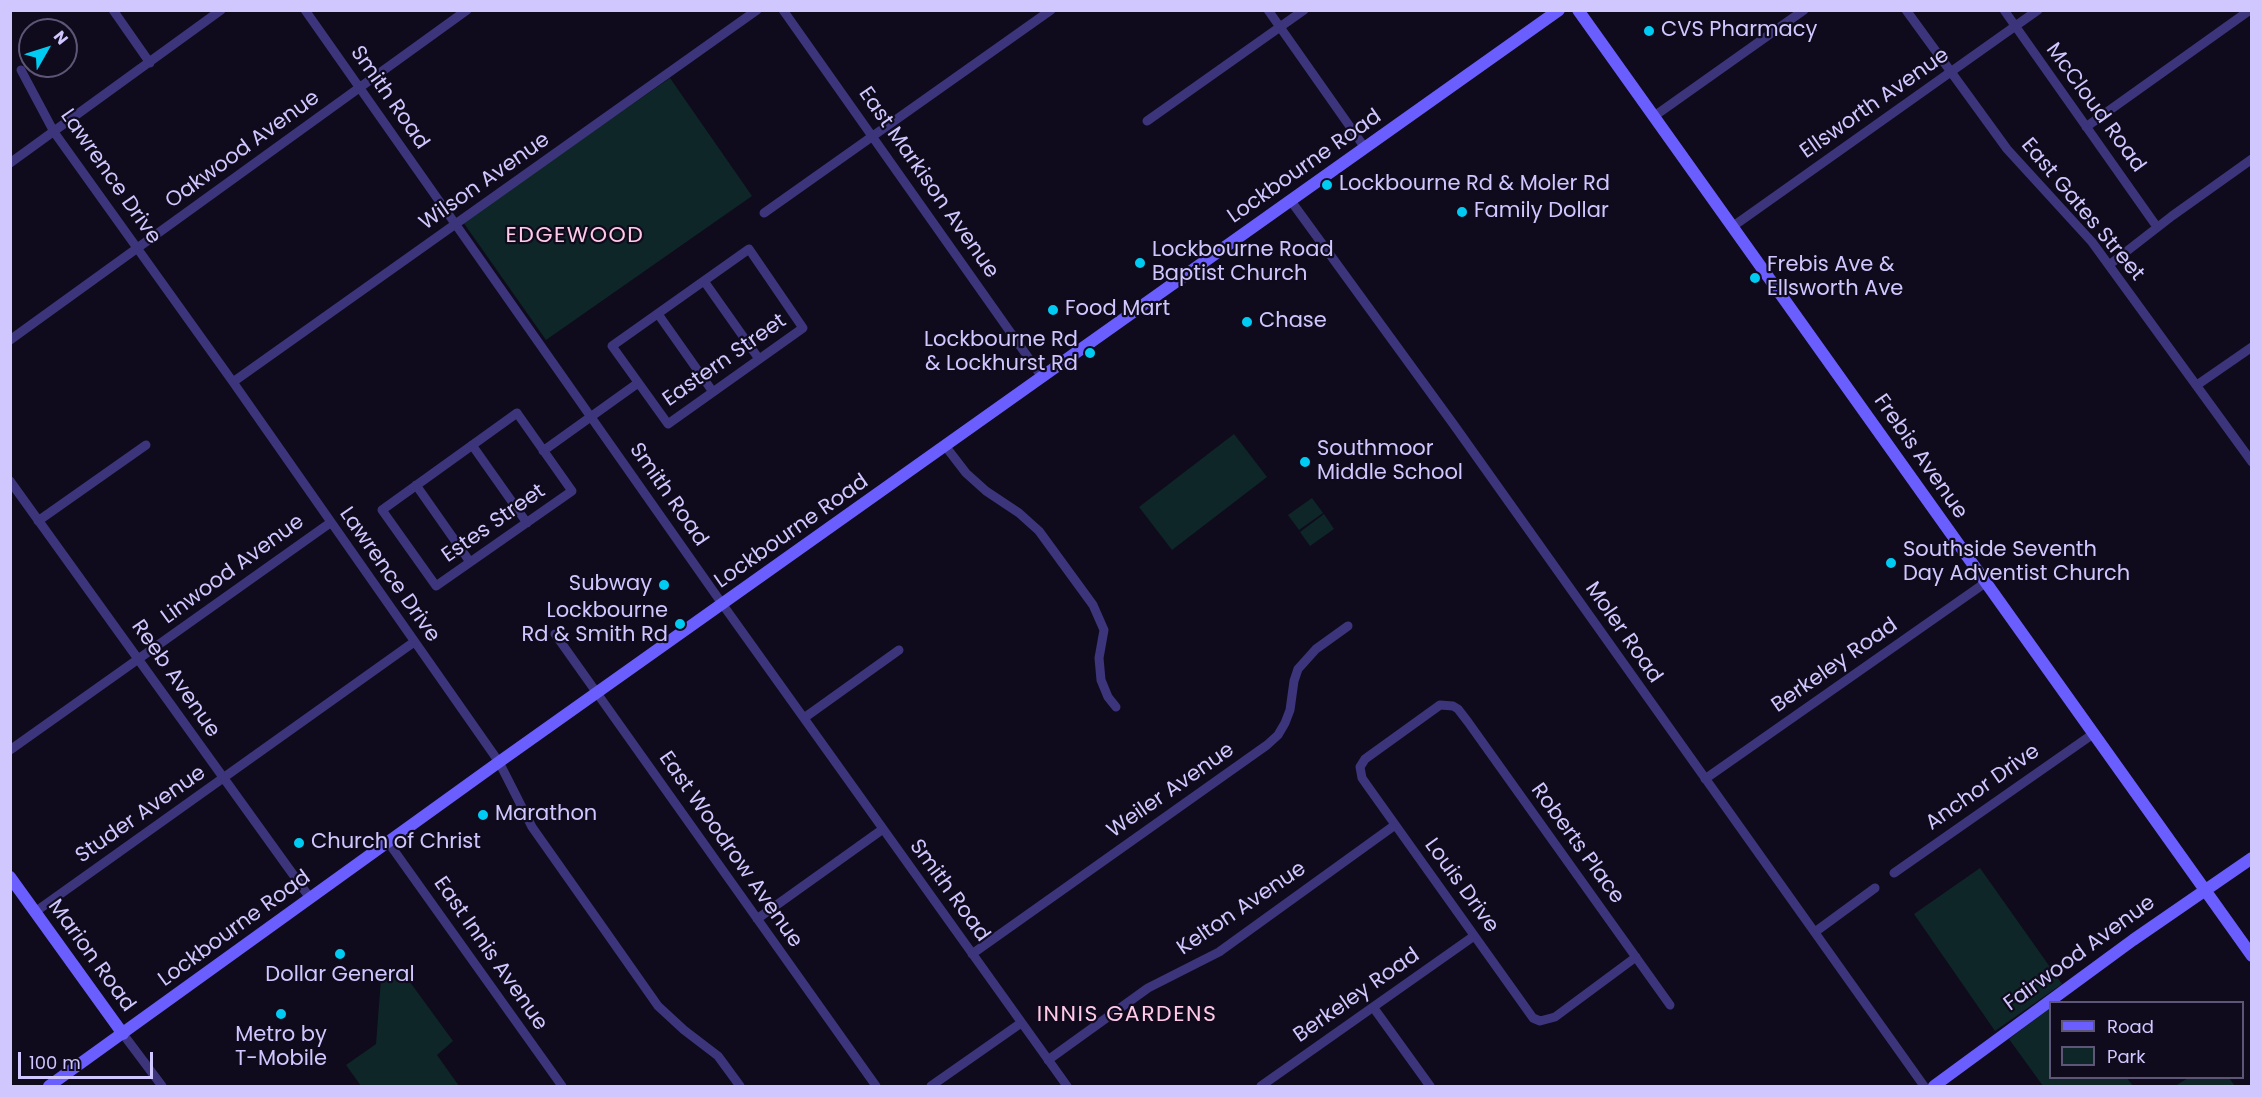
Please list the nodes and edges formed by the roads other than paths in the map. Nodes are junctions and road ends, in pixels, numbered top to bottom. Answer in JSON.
{"nodes":[{"id":1,"x":113,"y":10,"type":"edge"},
{"id":2,"x":221,"y":10,"type":"edge"},
{"id":3,"x":305,"y":10,"type":"edge"},
{"id":4,"x":467,"y":10,"type":"edge"},
{"id":5,"x":758,"y":10,"type":"edge"},
{"id":6,"x":783,"y":10,"type":"edge"},
{"id":7,"x":1051,"y":10,"type":"edge"},
{"id":8,"x":1268,"y":10,"type":"edge"},
{"id":9,"x":1304,"y":10,"type":"edge"},
{"id":10,"x":1559,"y":10,"type":"edge"},
{"id":11,"x":1578,"y":10,"type":"edge"},
{"id":12,"x":1804,"y":10,"type":"edge"},
{"id":13,"x":1906,"y":10,"type":"edge"},
{"id":14,"x":2004,"y":10,"type":"edge"},
{"id":15,"x":2038,"y":10,"type":"edge"},
{"id":16,"x":2250,"y":10,"type":"edge"},
{"id":17,"x":2015,"y":27,"type":"junction"},
{"id":18,"x":1279,"y":28,"type":"junction"},
{"id":19,"x":150,"y":63,"type":"junction"},
{"id":20,"x":1950,"y":72,"type":"junction"},
{"id":21,"x":25,"y":78,"type":"edge"},
{"id":22,"x":360,"y":88,"type":"junction"},
{"id":23,"x":1653,"y":117,"type":"junction"},
{"id":24,"x":1147,"y":121,"type":"dead end"},
{"id":25,"x":2086,"y":127,"type":"junction"},
{"id":26,"x":54,"y":132,"type":"junction"},
{"id":27,"x":873,"y":137,"type":"junction"},
{"id":28,"x":1365,"y":148,"type":"junction"},
{"id":29,"x":2252,"y":159,"type":"edge"},
{"id":30,"x":10,"y":163,"type":"edge"},
{"id":31,"x":1291,"y":201,"type":"junction"},
{"id":32,"x":764,"y":213,"type":"dead end"},
{"id":33,"x":456,"y":225,"type":"junction"},
{"id":34,"x":2157,"y":226,"type":"junction"},
{"id":35,"x":1732,"y":227,"type":"junction"},
{"id":36,"x":138,"y":249,"type":"junction"},
{"id":37,"x":2109,"y":265,"type":"junction"},
{"id":38,"x":704,"y":281,"type":"junction"},
{"id":39,"x":658,"y":314,"type":"junction"},
{"id":40,"x":10,"y":340,"type":"edge"},
{"id":41,"x":2252,"y":347,"type":"edge"},
{"id":42,"x":759,"y":359,"type":"junction"},
{"id":43,"x":1042,"y":377,"type":"junction"},
{"id":44,"x":233,"y":382,"type":"junction"},
{"id":45,"x":638,"y":383,"type":"junction"},
{"id":46,"x":2197,"y":386,"type":"junction"},
{"id":47,"x":713,"y":392,"type":"junction"},
{"id":48,"x":592,"y":417,"type":"junction"},
{"id":49,"x":146,"y":445,"type":"dead end"},
{"id":50,"x":472,"y":445,"type":"junction"},
{"id":51,"x":946,"y":447,"type":"junction"},
{"id":52,"x":543,"y":450,"type":"junction"},
{"id":53,"x":2252,"y":462,"type":"edge"},
{"id":54,"x":10,"y":481,"type":"edge"},
{"id":55,"x":416,"y":485,"type":"junction"},
{"id":56,"x":38,"y":521,"type":"junction"},
{"id":57,"x":330,"y":523,"type":"junction"},
{"id":58,"x":526,"y":523,"type":"junction"},
{"id":59,"x":470,"y":562,"type":"junction"},
{"id":60,"x":1985,"y":583,"type":"junction"},
{"id":61,"x":723,"y":605,"type":"junction"},
{"id":62,"x":1348,"y":626,"type":"dead end"},
{"id":63,"x":555,"y":634,"type":"dead end"},
{"id":64,"x":414,"y":642,"type":"junction"},
{"id":65,"x":899,"y":650,"type":"dead end"},
{"id":66,"x":139,"y":659,"type":"junction"},
{"id":67,"x":596,"y":694,"type":"junction"},
{"id":68,"x":1116,"y":707,"type":"dead end"},
{"id":69,"x":804,"y":718,"type":"junction"},
{"id":70,"x":2093,"y":734,"type":"junction"},
{"id":71,"x":10,"y":750,"type":"edge"},
{"id":72,"x":499,"y":762,"type":"junction"},
{"id":73,"x":1360,"y":767,"type":"joint"},
{"id":74,"x":223,"y":778,"type":"junction"},
{"id":75,"x":1705,"y":779,"type":"junction"},
{"id":76,"x":1395,"y":825,"type":"junction"},
{"id":77,"x":883,"y":829,"type":"junction"},
{"id":78,"x":388,"y":842,"type":"junction"},
{"id":79,"x":2252,"y":858,"type":"edge"},
{"id":80,"x":1894,"y":873,"type":"dead end"},
{"id":81,"x":10,"y":878,"type":"edge"},
{"id":82,"x":1875,"y":888,"type":"dead end"},
{"id":83,"x":2204,"y":890,"type":"junction"},
{"id":84,"x":310,"y":898,"type":"junction"},
{"id":85,"x":35,"y":912,"type":"junction"},
{"id":86,"x":757,"y":919,"type":"junction"},
{"id":87,"x":1815,"y":932,"type":"junction"},
{"id":88,"x":1474,"y":936,"type":"junction"},
{"id":89,"x":972,"y":954,"type":"junction"},
{"id":90,"x":2252,"y":956,"type":"edge"},
{"id":91,"x":1636,"y":957,"type":"junction"},
{"id":92,"x":1670,"y":1005,"type":"dead end"},
{"id":93,"x":1373,"y":1007,"type":"junction"},
{"id":94,"x":1021,"y":1023,"type":"junction"},
{"id":95,"x":123,"y":1034,"type":"junction"},
{"id":96,"x":1047,"y":1060,"type":"junction"},
{"id":97,"x":49,"y":1086,"type":"edge"},
{"id":98,"x":162,"y":1086,"type":"edge"},
{"id":99,"x":562,"y":1086,"type":"edge"},
{"id":100,"x":740,"y":1086,"type":"edge"},
{"id":101,"x":876,"y":1086,"type":"edge"},
{"id":102,"x":931,"y":1086,"type":"edge"},
{"id":103,"x":1067,"y":1086,"type":"edge"},
{"id":104,"x":1261,"y":1086,"type":"edge"},
{"id":105,"x":1430,"y":1086,"type":"edge"},
{"id":106,"x":1924,"y":1086,"type":"edge"},
{"id":107,"x":1934,"y":1086,"type":"edge"}],
"edges":[{"from":1,"to":19,"type":"street"},
{"from":2,"to":19,"type":"street"},
{"from":3,"to":22,"type":"street","name":"Smith Road"},
{"from":4,"to":22,"type":"street","name":"Oakwood Avenue"},
{"from":5,"to":33,"type":"street","name":"Wilson Avenue"},
{"from":6,"to":27,"type":"street","name":"East Markison Avenue"},
{"from":7,"to":27,"type":"street"},
{"from":8,"to":18,"type":"street"},
{"from":9,"to":18,"type":"street"},
{"from":10,"to":28,"type":"main road","name":"Lockbourne Road"},
{"from":11,"to":23,"type":"main road","name":"Frebis Avenue"},
{"from":12,"to":23,"type":"street"},
{"from":13,"to":20,"type":"street","name":"East Gates Street"},
{"from":14,"to":17,"type":"street","name":"McCloud Road"},
{"from":15,"to":17,"type":"street","name":"Ellsworth Avenue"},
{"from":16,"to":25,"type":"street"},
{"from":17,"to":20,"type":"street","name":"Ellsworth Avenue"},
{"from":17,"to":25,"type":"street","name":"McCloud Road"},
{"from":18,"to":24,"type":"street"},
{"from":18,"to":28,"type":"street"},
{"from":19,"to":26,"type":"street"},
{"from":20,"to":35,"type":"street","name":"Ellsworth Avenue"},
{"from":20,"to":37,"type":"street","name":"East Gates Street"},
{"from":21,"to":26,"type":"street","name":"Lawrence Drive"},
{"from":22,"to":33,"type":"street","name":"Smith Road"},
{"from":22,"to":36,"type":"street","name":"Oakwood Avenue"},
{"from":23,"to":35,"type":"main road","name":"Frebis Avenue"},
{"from":25,"to":34,"type":"street","name":"McCloud Road"},
{"from":26,"to":30,"type":"street"},
{"from":26,"to":36,"type":"street","name":"Lawrence Drive"},
{"from":27,"to":32,"type":"street"},
{"from":27,"to":43,"type":"street","name":"East Markison Avenue"},
{"from":28,"to":31,"type":"main road","name":"Lockbourne Road"},
{"from":29,"to":34,"type":"street"},
{"from":31,"to":43,"type":"main road","name":"Lockbourne Road"},
{"from":31,"to":75,"type":"street","name":"Moler Road"},
{"from":33,"to":44,"type":"street","name":"Wilson Avenue"},
{"from":33,"to":48,"type":"street","name":"Smith Road"},
{"from":34,"to":37,"type":"street"},
{"from":35,"to":60,"type":"main road","name":"Frebis Avenue"},
{"from":36,"to":40,"type":"street","name":"Oakwood Avenue"},
{"from":36,"to":44,"type":"street","name":"Lawrence Drive"},
{"from":37,"to":46,"type":"street","name":"East Gates Street"},
{"from":38,"to":39,"type":"street"},
{"from":38,"to":42,"type":"street"},
{"from":38,"to":42,"type":"street","name":"Eastern Street"},
{"from":39,"to":45,"type":"street"},
{"from":39,"to":47,"type":"street"},
{"from":41,"to":46,"type":"street"},
{"from":42,"to":47,"type":"street","name":"Eastern Street"},
{"from":43,"to":51,"type":"main road","name":"Lockbourne Road"},
{"from":44,"to":57,"type":"street","name":"Lawrence Drive"},
{"from":45,"to":47,"type":"street","name":"Eastern Street"},
{"from":45,"to":48,"type":"street"},
{"from":46,"to":53,"type":"street","name":"East Gates Street"},
{"from":48,"to":52,"type":"street"},
{"from":48,"to":61,"type":"street","name":"Smith Road"},
{"from":49,"to":56,"type":"street"},
{"from":50,"to":52,"type":"street"},
{"from":50,"to":55,"type":"street"},
{"from":50,"to":58,"type":"street"},
{"from":51,"to":61,"type":"main road","name":"Lockbourne Road"},
{"from":51,"to":68,"type":"street"},
{"from":52,"to":58,"type":"street","name":"Estes Street"},
{"from":54,"to":56,"type":"street","name":"Reeb Avenue"},
{"from":55,"to":59,"type":"street"},
{"from":55,"to":59,"type":"street","name":"Estes Street"},
{"from":56,"to":66,"type":"street","name":"Reeb Avenue"},
{"from":57,"to":64,"type":"street","name":"Lawrence Drive"},
{"from":57,"to":66,"type":"street","name":"Linwood Avenue"},
{"from":58,"to":59,"type":"street","name":"Estes Street"},
{"from":60,"to":70,"type":"main road","name":"Frebis Avenue"},
{"from":60,"to":75,"type":"street","name":"Berkeley Road"},
{"from":61,"to":67,"type":"main road","name":"Lockbourne Road"},
{"from":61,"to":69,"type":"street","name":"Smith Road"},
{"from":62,"to":89,"type":"street","name":"Weiler Avenue"},
{"from":63,"to":67,"type":"street","name":"East Woodrow Avenue"},
{"from":64,"to":72,"type":"street","name":"Lawrence Drive"},
{"from":64,"to":74,"type":"street","name":"Studer Avenue"},
{"from":65,"to":69,"type":"street"},
{"from":66,"to":71,"type":"street","name":"Linwood Avenue"},
{"from":66,"to":74,"type":"street","name":"Reeb Avenue"},
{"from":67,"to":72,"type":"main road","name":"Lockbourne Road"},
{"from":67,"to":86,"type":"street","name":"East Woodrow Avenue"},
{"from":69,"to":77,"type":"street","name":"Smith Road"},
{"from":70,"to":80,"type":"street","name":"Anchor Drive"},
{"from":70,"to":83,"type":"main road","name":"Frebis Avenue"},
{"from":72,"to":78,"type":"main road","name":"Lockbourne Road"},
{"from":72,"to":100,"type":"street","name":"Lawrence Drive"},
{"from":73,"to":76,"type":"street","name":"Louis Drive"},
{"from":73,"to":91,"type":"street","name":"Roberts Place"},
{"from":74,"to":84,"type":"street","name":"Reeb Avenue"},
{"from":74,"to":85,"type":"street","name":"Studer Avenue"},
{"from":75,"to":87,"type":"street","name":"Moler Road"},
{"from":76,"to":88,"type":"street","name":"Louis Drive"},
{"from":76,"to":96,"type":"street","name":"Kelton Avenue"},
{"from":77,"to":86,"type":"street"},
{"from":77,"to":89,"type":"street","name":"Smith Road"},
{"from":78,"to":84,"type":"main road","name":"Lockbourne Road"},
{"from":78,"to":99,"type":"street","name":"East Innis Avenue"},
{"from":79,"to":83,"type":"main road","name":"Fairwood Avenue"},
{"from":81,"to":85,"type":"main road","name":"Marion Road"},
{"from":82,"to":87,"type":"street"},
{"from":83,"to":90,"type":"main road","name":"Frebis Avenue"},
{"from":83,"to":107,"type":"main road","name":"Fairwood Avenue"},
{"from":84,"to":95,"type":"main road","name":"Lockbourne Road"},
{"from":85,"to":95,"type":"main road","name":"Marion Road"},
{"from":86,"to":101,"type":"street","name":"East Woodrow Avenue"},
{"from":87,"to":106,"type":"street","name":"Moler Road"},
{"from":88,"to":91,"type":"street","name":"Louis Drive"},
{"from":88,"to":93,"type":"street","name":"Berkeley Road"},
{"from":89,"to":94,"type":"street","name":"Smith Road"},
{"from":91,"to":92,"type":"street","name":"Roberts Place"},
{"from":93,"to":104,"type":"street","name":"Berkeley Road"},
{"from":93,"to":105,"type":"street"},
{"from":94,"to":96,"type":"street","name":"Smith Road"},
{"from":94,"to":102,"type":"street"},
{"from":95,"to":97,"type":"main road","name":"Lockbourne Road"},
{"from":95,"to":98,"type":"street","name":"Marion Road"},
{"from":96,"to":103,"type":"street","name":"Smith Road"}]}
